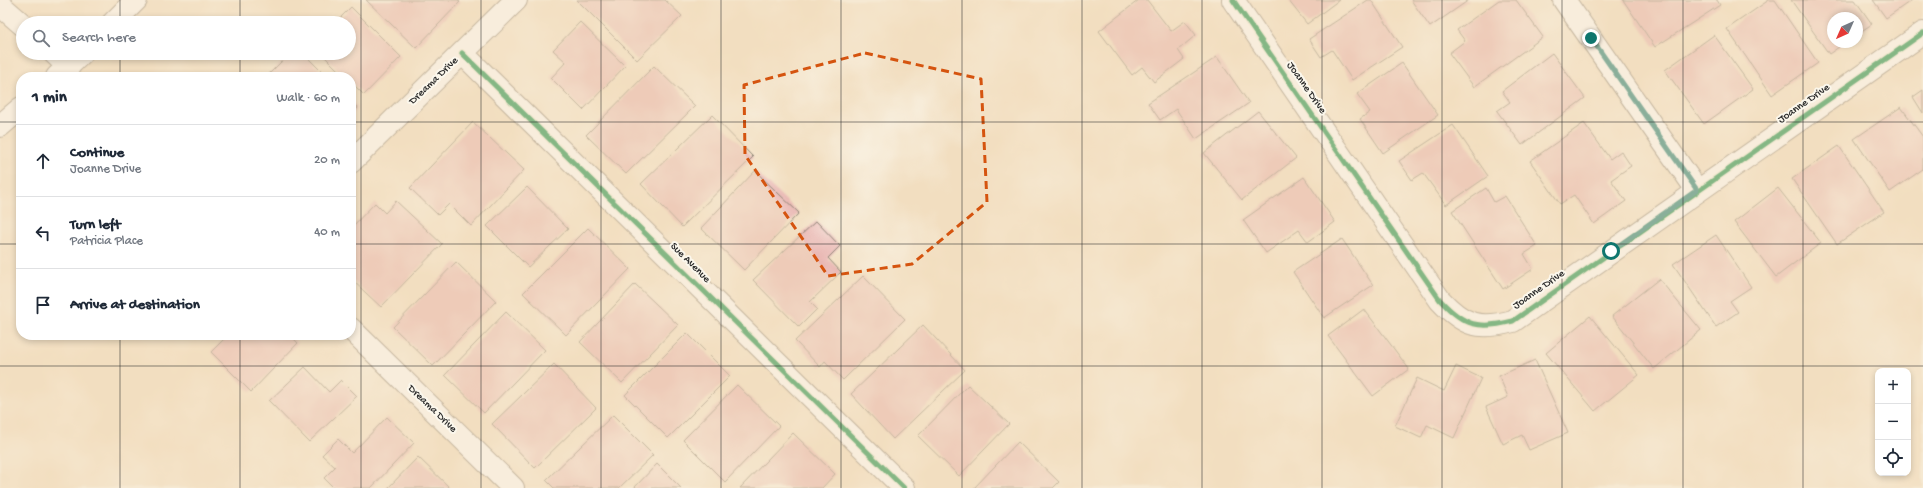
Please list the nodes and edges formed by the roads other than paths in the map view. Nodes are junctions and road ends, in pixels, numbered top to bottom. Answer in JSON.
{"nodes":[{"id":1,"x":516,"y":0,"type":"edge"},
{"id":2,"x":1233,"y":0,"type":"edge"},
{"id":3,"x":1564,"y":0,"type":"edge"},
{"id":4,"x":129,"y":2,"type":"edge"},
{"id":5,"x":0,"y":5,"type":"edge"},
{"id":6,"x":118,"y":16,"type":"edge"},
{"id":7,"x":16,"y":19,"type":"edge"},
{"id":8,"x":1923,"y":33,"type":"edge"},
{"id":9,"x":462,"y":53,"type":"junction"},
{"id":10,"x":16,"y":112,"type":"edge"},
{"id":11,"x":0,"y":126,"type":"edge"},
{"id":12,"x":356,"y":157,"type":"edge"},
{"id":13,"x":1697,"y":190,"type":"junction"},
{"id":14,"x":356,"y":334,"type":"edge"},
{"id":15,"x":513,"y":488,"type":"edge"},
{"id":16,"x":904,"y":488,"type":"edge"}],
"edges":[{"from":1,"to":9,"type":"street","name":"Dreama Drive"},
{"from":2,"to":13,"type":"street","name":"Joanne Drive"},
{"from":3,"to":13,"type":"street"},
{"from":4,"to":6,"type":"street"},
{"from":5,"to":7,"type":"street"},
{"from":8,"to":13,"type":"street","name":"Joanne Drive"},
{"from":9,"to":12,"type":"street","name":"Dreama Drive"},
{"from":9,"to":16,"type":"street","name":"Sue Avenue"},
{"from":10,"to":11,"type":"street"},
{"from":14,"to":15,"type":"street","name":"Dreama Drive"}]}
